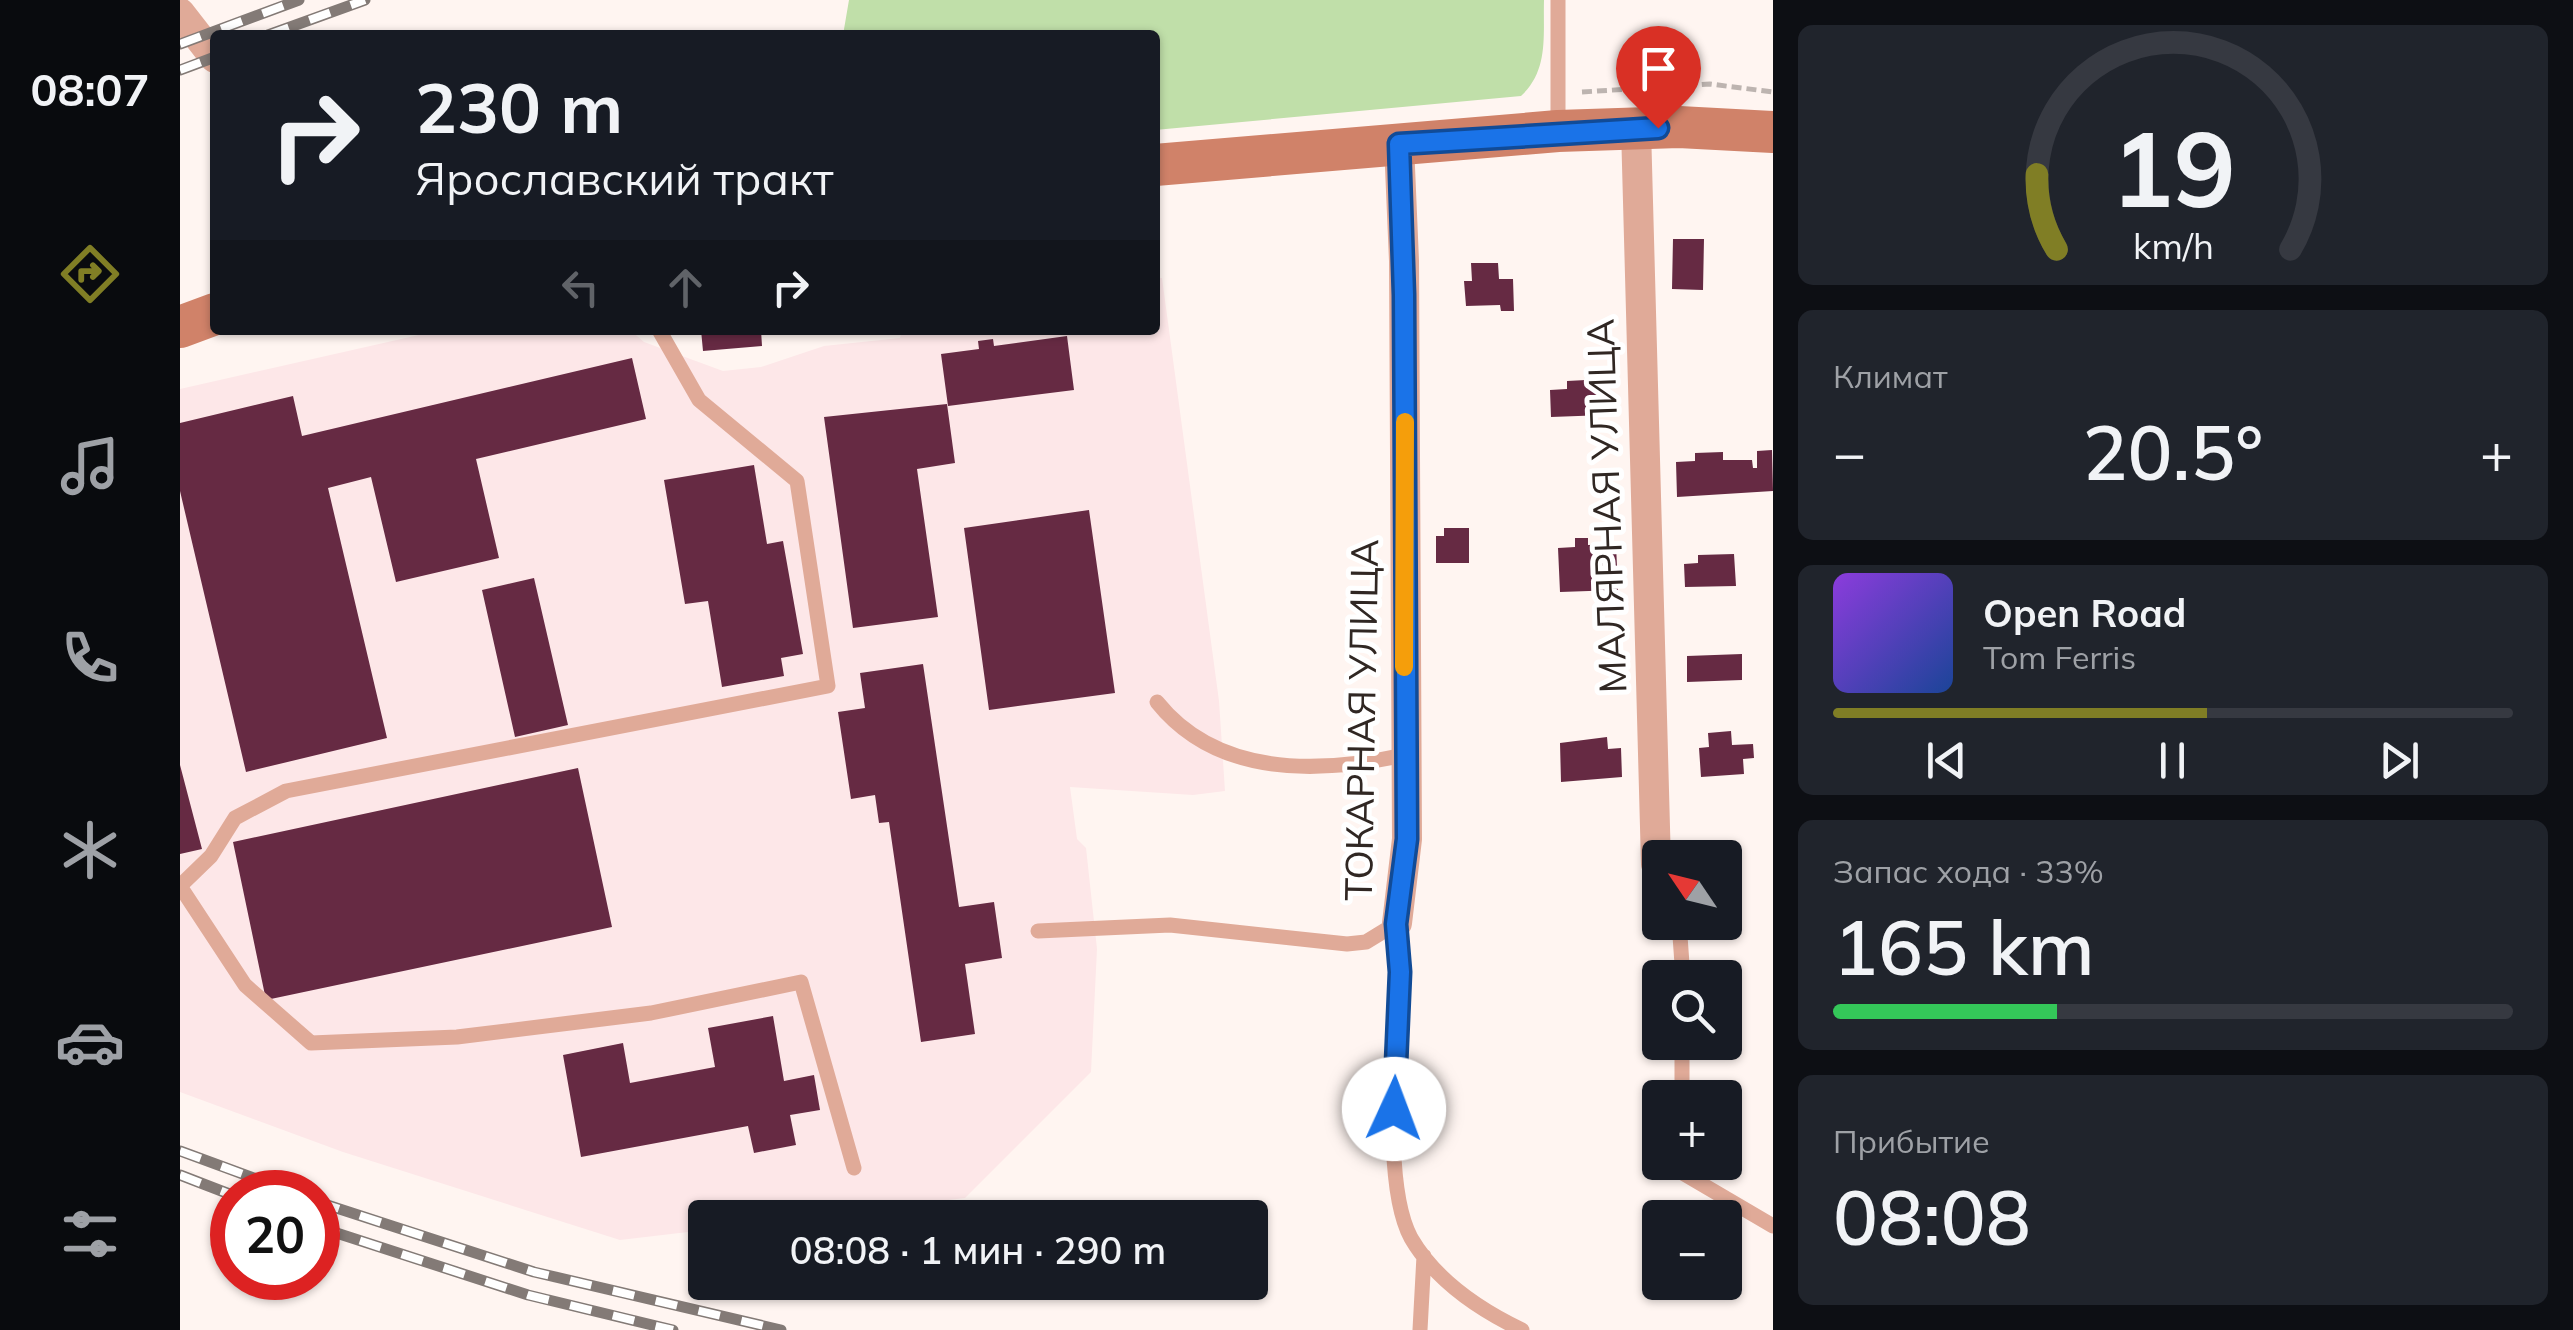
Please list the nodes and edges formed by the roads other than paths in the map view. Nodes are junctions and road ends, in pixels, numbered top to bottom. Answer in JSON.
{"nodes":[{"id":1,"x":1558,"y":0,"type":"edge"},
{"id":2,"x":180,"y":14,"type":"edge"},
{"id":3,"x":210,"y":52,"type":"edge"},
{"id":4,"x":1558,"y":112,"type":"junction"},
{"id":5,"x":1636,"y":128,"type":"junction"},
{"id":6,"x":1773,"y":132,"type":"edge"},
{"id":7,"x":1399,"y":144,"type":"junction"},
{"id":8,"x":1160,"y":166,"type":"edge"},
{"id":9,"x":210,"y":316,"type":"edge"},
{"id":10,"x":180,"y":326,"type":"edge"},
{"id":11,"x":662,"y":335,"type":"edge"},
{"id":12,"x":1158,"y":702,"type":"dead end"},
{"id":13,"x":1404,"y":755,"type":"junction"},
{"id":14,"x":1657,"y":840,"type":"edge"},
{"id":15,"x":1396,"y":924,"type":"junction"},
{"id":16,"x":1038,"y":930,"type":"dead end"},
{"id":17,"x":854,"y":1168,"type":"dead end"},
{"id":18,"x":1695,"y":1180,"type":"edge"},
{"id":19,"x":1773,"y":1226,"type":"edge"},
{"id":20,"x":1424,"y":1256,"type":"junction"},
{"id":21,"x":1420,"y":1330,"type":"edge"},
{"id":22,"x":1522,"y":1330,"type":"edge"}],
"edges":[{"from":1,"to":4,"type":"lane"},
{"from":2,"to":3,"type":"street"},
{"from":4,"to":5,"type":"street"},
{"from":4,"to":7,"type":"street"},
{"from":5,"to":6,"type":"street"},
{"from":5,"to":14,"type":"street","name":"МАЛЯРНАЯ УЛИЦА"},
{"from":7,"to":8,"type":"street"},
{"from":7,"to":13,"type":"street","name":"ТОКАРНАЯ УЛИЦА"},
{"from":9,"to":10,"type":"street"},
{"from":11,"to":17,"type":"lane"},
{"from":12,"to":13,"type":"lane"},
{"from":13,"to":15,"type":"street","name":"ТОКАРНАЯ УЛИЦА"},
{"from":15,"to":16,"type":"lane"},
{"from":15,"to":20,"type":"lane","name":"ТОКАРНАЯ УЛИЦА"},
{"from":18,"to":19,"type":"lane"},
{"from":20,"to":21,"type":"lane"},
{"from":20,"to":22,"type":"lane","name":"ТОКАРНАЯ УЛИЦА"}]}
